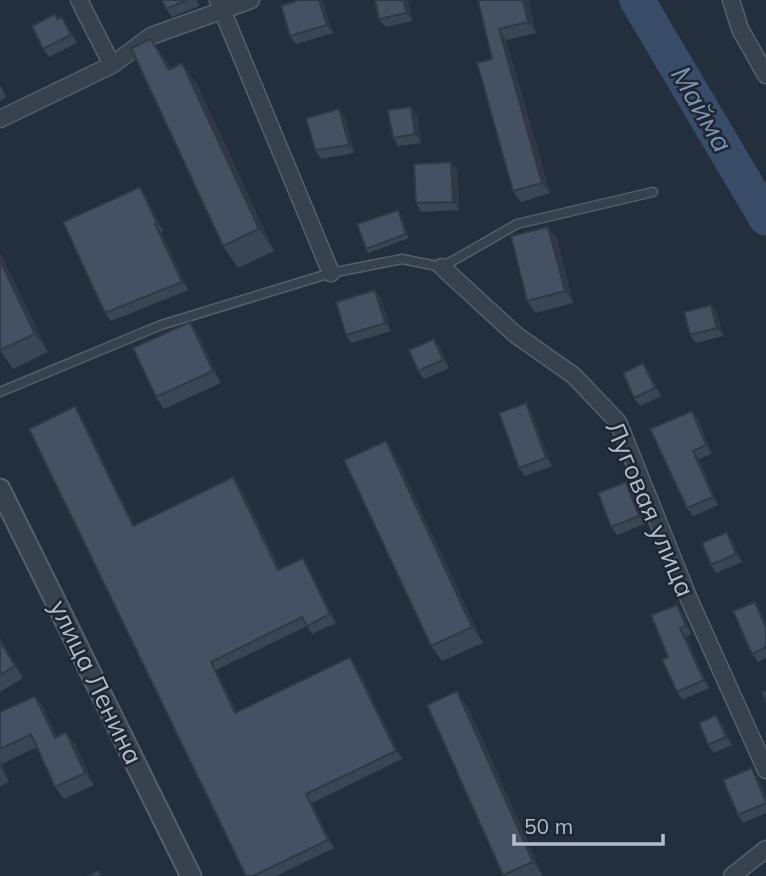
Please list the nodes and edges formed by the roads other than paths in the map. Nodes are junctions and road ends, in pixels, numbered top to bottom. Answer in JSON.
{"nodes":[{"id":1,"x":79,"y":0,"type":"edge"},
{"id":2,"x":251,"y":0,"type":"edge"},
{"id":3,"x":731,"y":0,"type":"edge"},
{"id":4,"x":220,"y":4,"type":"edge"},
{"id":5,"x":113,"y":65,"type":"junction"},
{"id":6,"x":766,"y":75,"type":"edge"},
{"id":7,"x":0,"y":119,"type":"edge"},
{"id":8,"x":653,"y":192,"type":"dead end"},
{"id":9,"x":442,"y":267,"type":"junction"},
{"id":10,"x":331,"y":273,"type":"junction"},
{"id":11,"x":0,"y":392,"type":"edge"},
{"id":12,"x":0,"y":489,"type":"edge"},
{"id":13,"x":766,"y":770,"type":"edge"},
{"id":14,"x":766,"y":849,"type":"edge"},
{"id":15,"x":191,"y":876,"type":"edge"},
{"id":16,"x":732,"y":876,"type":"edge"}],
"edges":[{"from":1,"to":5,"type":"street"},
{"from":2,"to":4,"type":"street"},
{"from":3,"to":6,"type":"street"},
{"from":4,"to":5,"type":"street"},
{"from":4,"to":10,"type":"street"},
{"from":5,"to":7,"type":"street"},
{"from":8,"to":9,"type":"lane"},
{"from":9,"to":10,"type":"lane"},
{"from":9,"to":13,"type":"street","name":"Луговая улица"},
{"from":10,"to":11,"type":"lane"},
{"from":12,"to":15,"type":"street","name":"улица Ленина"},
{"from":14,"to":16,"type":"street"}]}
